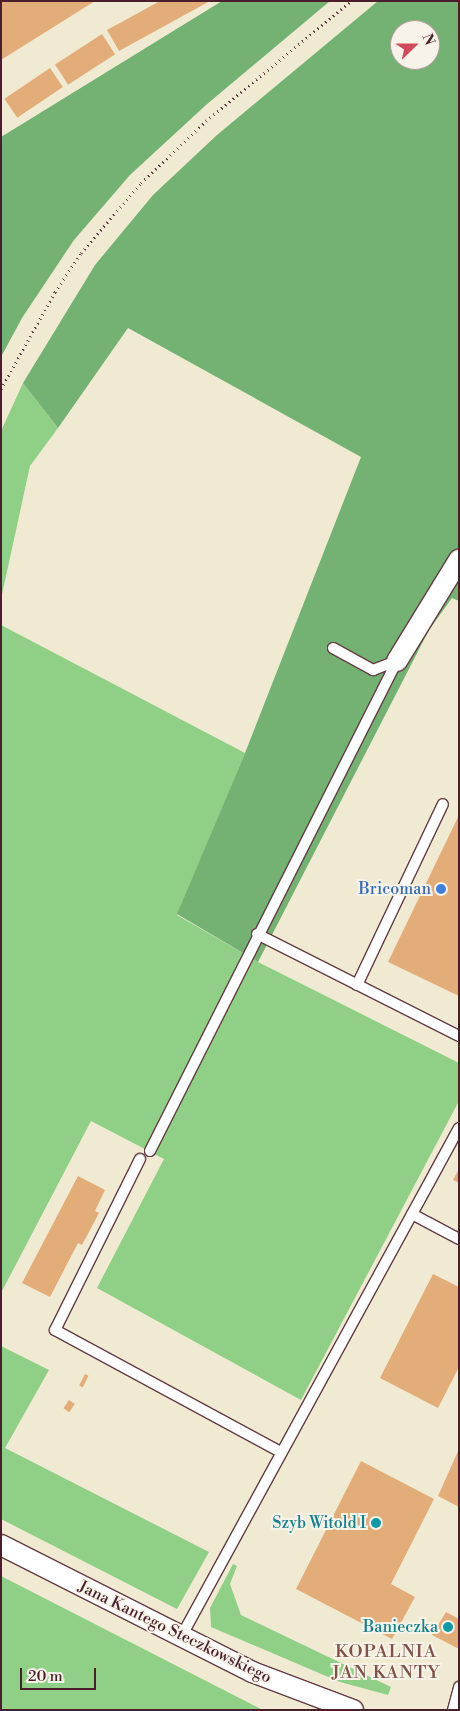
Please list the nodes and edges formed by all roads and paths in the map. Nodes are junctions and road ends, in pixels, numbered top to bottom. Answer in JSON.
{"nodes":[{"id":1,"x":350,"y":1,"type":"edge"},
{"id":2,"x":1,"y":389,"type":"edge"},
{"id":3,"x":459,"y":560,"type":"edge"},
{"id":4,"x":333,"y":648,"type":"dead end"},
{"id":5,"x":397,"y":661,"type":"junction"},
{"id":6,"x":443,"y":804,"type":"dead end"},
{"id":7,"x":257,"y":934,"type":"junction"},
{"id":8,"x":357,"y":985,"type":"junction"},
{"id":9,"x":459,"y":1036,"type":"edge"},
{"id":10,"x":459,"y":1128,"type":"edge"},
{"id":11,"x":150,"y":1151,"type":"dead end"},
{"id":12,"x":140,"y":1159,"type":"dead end"},
{"id":13,"x":412,"y":1214,"type":"junction"},
{"id":14,"x":459,"y":1239,"type":"edge"},
{"id":15,"x":282,"y":1452,"type":"junction"},
{"id":16,"x":1,"y":1545,"type":"edge"},
{"id":17,"x":181,"y":1636,"type":"junction"},
{"id":18,"x":459,"y":1687,"type":"edge"},
{"id":19,"x":327,"y":1706,"type":"edge"},
{"id":20,"x":353,"y":1710,"type":"edge"},
{"id":21,"x":453,"y":1710,"type":"edge"}],
"edges":[{"from":1,"to":2,"type":"path"},
{"from":3,"to":5,"type":"street"},
{"from":4,"to":5,"type":"lane"},
{"from":5,"to":7,"type":"lane"},
{"from":6,"to":8,"type":"lane"},
{"from":7,"to":8,"type":"lane"},
{"from":7,"to":11,"type":"lane"},
{"from":8,"to":9,"type":"lane"},
{"from":10,"to":13,"type":"lane"},
{"from":12,"to":15,"type":"lane"},
{"from":13,"to":14,"type":"lane"},
{"from":13,"to":15,"type":"lane"},
{"from":15,"to":17,"type":"lane"},
{"from":16,"to":17,"type":"street","name":"Jana Kantego Steczkowskiego"},
{"from":17,"to":19,"type":"street","name":"Jana Kantego Steczkowskiego"},
{"from":18,"to":21,"type":"lane"},
{"from":19,"to":20,"type":"street","name":"Jana Kantego Steczkowskiego"}]}
